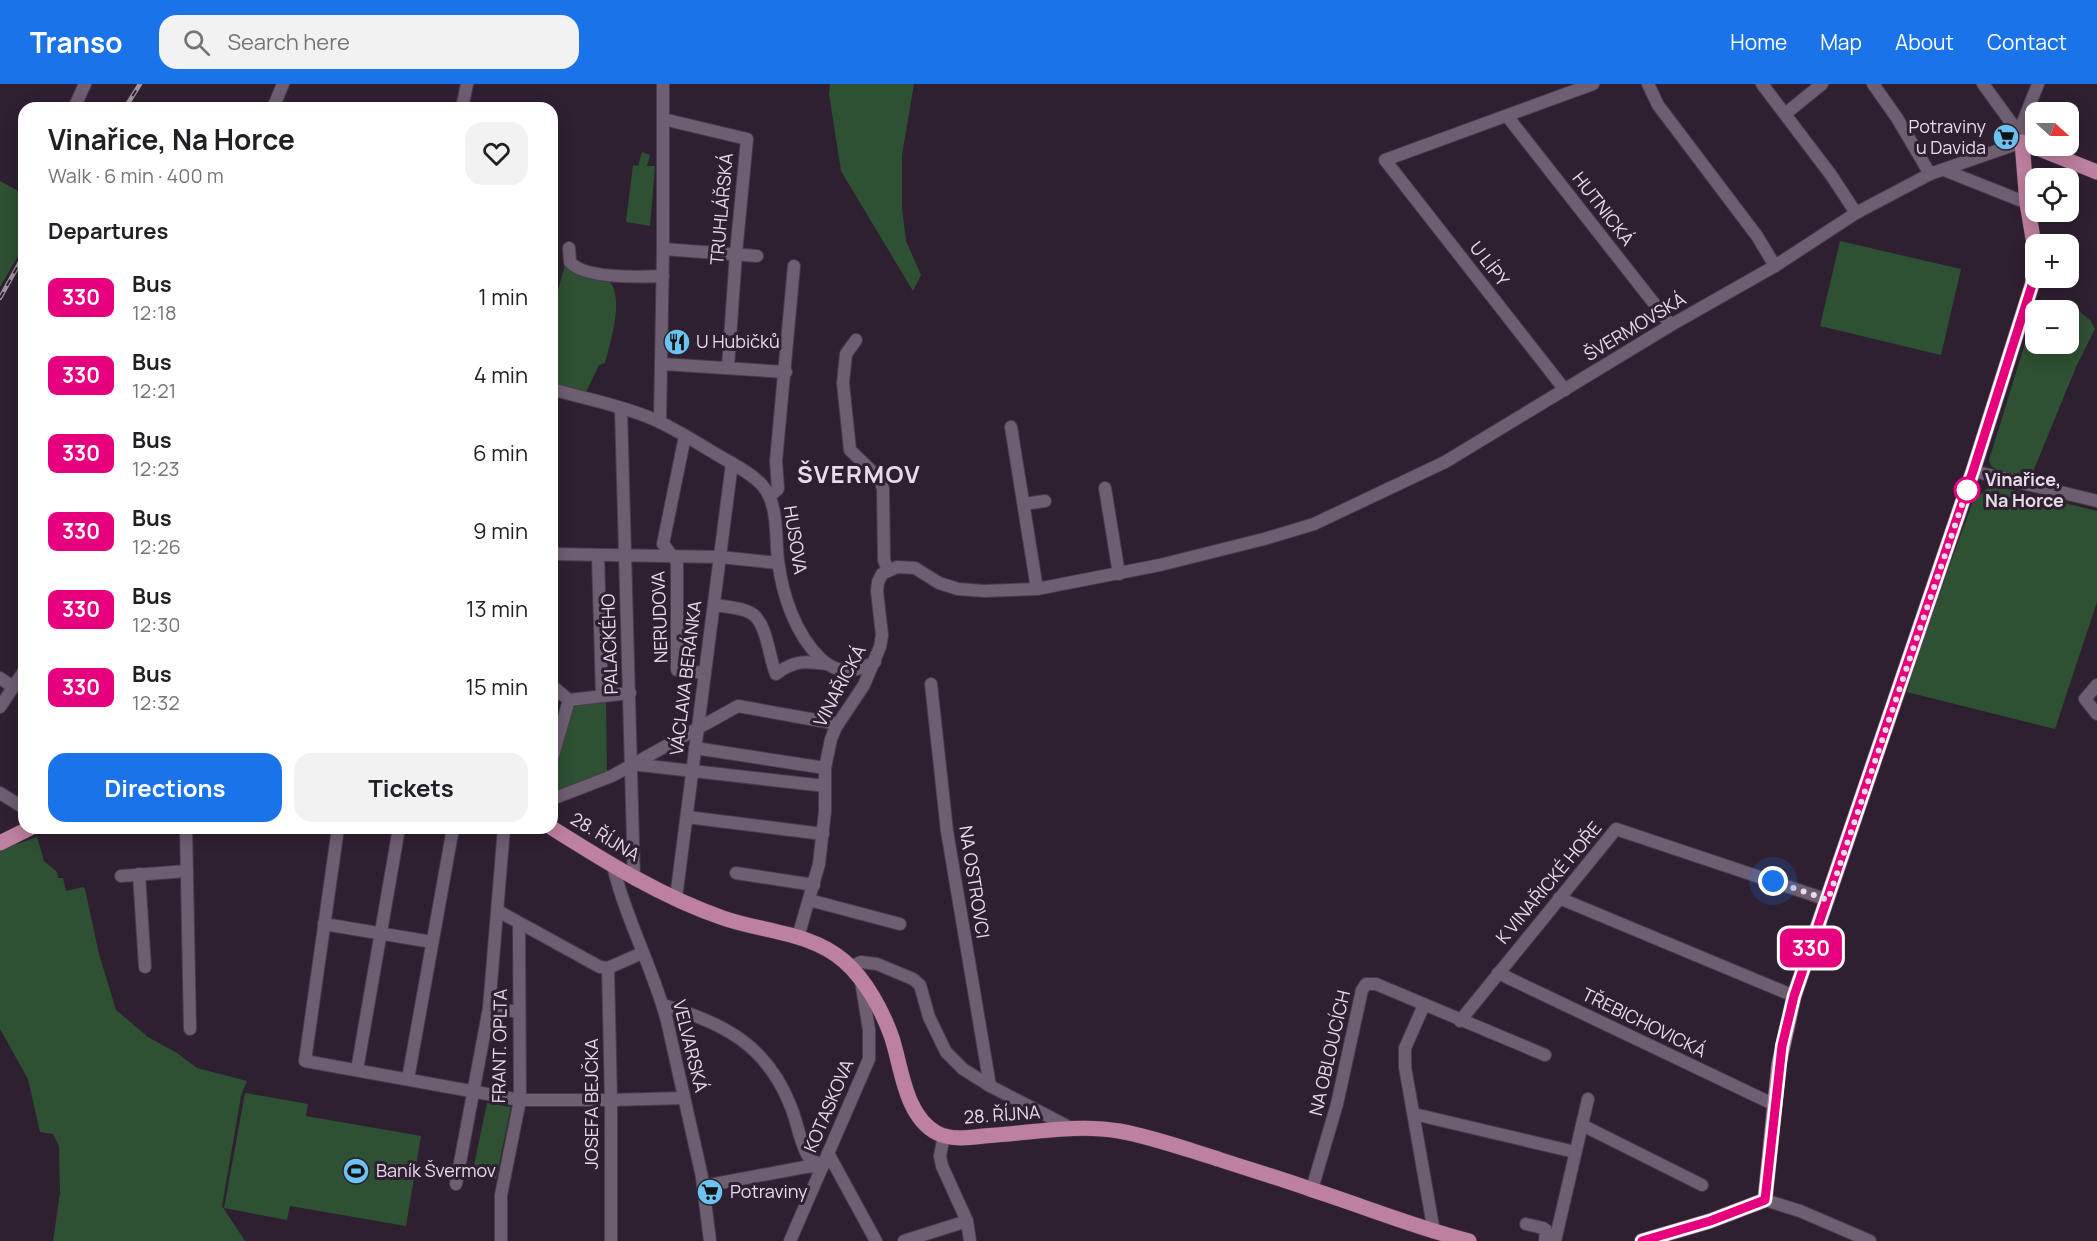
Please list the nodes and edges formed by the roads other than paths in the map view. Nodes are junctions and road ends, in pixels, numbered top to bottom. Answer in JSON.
{"nodes":[{"id":1,"x":85,"y":84,"type":"edge"},
{"id":2,"x":283,"y":84,"type":"edge"},
{"id":3,"x":467,"y":84,"type":"edge"},
{"id":4,"x":663,"y":84,"type":"edge"},
{"id":5,"x":1593,"y":84,"type":"edge"},
{"id":6,"x":1648,"y":84,"type":"edge"},
{"id":7,"x":1762,"y":84,"type":"edge"},
{"id":8,"x":1822,"y":84,"type":"edge"},
{"id":9,"x":1873,"y":84,"type":"edge"},
{"id":10,"x":1983,"y":84,"type":"edge"},
{"id":11,"x":2038,"y":84,"type":"edge"},
{"id":12,"x":77,"y":102,"type":"edge"},
{"id":13,"x":276,"y":102,"type":"edge"},
{"id":14,"x":463,"y":102,"type":"edge"},
{"id":15,"x":1785,"y":114,"type":"junction"},
{"id":16,"x":1507,"y":116,"type":"junction"},
{"id":17,"x":663,"y":119,"type":"junction"},
{"id":18,"x":2022,"y":142,"type":"junction"},
{"id":19,"x":1944,"y":170,"type":"junction"},
{"id":20,"x":2097,"y":172,"type":"edge"},
{"id":21,"x":1930,"y":174,"type":"junction"},
{"id":22,"x":2025,"y":179,"type":"edge"},
{"id":23,"x":2025,"y":202,"type":"edge"},
{"id":24,"x":1856,"y":213,"type":"junction"},
{"id":25,"x":568,"y":248,"type":"dead end"},
{"id":26,"x":663,"y":249,"type":"junction"},
{"id":27,"x":736,"y":253,"type":"junction"},
{"id":28,"x":757,"y":256,"type":"dead end"},
{"id":29,"x":794,"y":266,"type":"dead end"},
{"id":30,"x":1775,"y":266,"type":"junction"},
{"id":31,"x":663,"y":276,"type":"junction"},
{"id":32,"x":2031,"y":288,"type":"edge"},
{"id":33,"x":1671,"y":325,"type":"junction"},
{"id":34,"x":856,"y":340,"type":"dead end"},
{"id":35,"x":662,"y":364,"type":"junction"},
{"id":36,"x":728,"y":367,"type":"junction"},
{"id":37,"x":786,"y":372,"type":"junction"},
{"id":38,"x":1564,"y":390,"type":"junction"},
{"id":39,"x":558,"y":391,"type":"edge"},
{"id":40,"x":621,"y":409,"type":"junction"},
{"id":41,"x":660,"y":422,"type":"junction"},
{"id":42,"x":1011,"y":427,"type":"dead end"},
{"id":43,"x":685,"y":436,"type":"junction"},
{"id":44,"x":732,"y":463,"type":"junction"},
{"id":45,"x":1973,"y":471,"type":"junction"},
{"id":46,"x":1105,"y":488,"type":"dead end"},
{"id":47,"x":770,"y":496,"type":"junction"},
{"id":48,"x":1045,"y":501,"type":"dead end"},
{"id":49,"x":2097,"y":501,"type":"edge"},
{"id":50,"x":1024,"y":504,"type":"junction"},
{"id":51,"x":558,"y":554,"type":"edge"},
{"id":52,"x":598,"y":556,"type":"junction"},
{"id":53,"x":626,"y":556,"type":"junction"},
{"id":54,"x":673,"y":557,"type":"junction"},
{"id":55,"x":720,"y":557,"type":"junction"},
{"id":56,"x":778,"y":563,"type":"junction"},
{"id":57,"x":888,"y":571,"type":"junction"},
{"id":58,"x":1119,"y":574,"type":"junction"},
{"id":59,"x":1037,"y":588,"type":"junction"},
{"id":60,"x":714,"y":605,"type":"junction"},
{"id":61,"x":875,"y":662,"type":"junction"},
{"id":62,"x":827,"y":664,"type":"junction"},
{"id":63,"x":705,"y":673,"type":"junction"},
{"id":64,"x":0,"y":678,"type":"edge"},
{"id":65,"x":18,"y":681,"type":"edge"},
{"id":66,"x":931,"y":684,"type":"dead end"},
{"id":67,"x":2097,"y":686,"type":"edge"},
{"id":68,"x":14,"y":687,"type":"junction"},
{"id":69,"x":558,"y":691,"type":"edge"},
{"id":70,"x":630,"y":693,"type":"junction"},
{"id":71,"x":602,"y":696,"type":"junction"},
{"id":72,"x":569,"y":699,"type":"junction"},
{"id":73,"x":0,"y":707,"type":"edge"},
{"id":74,"x":2097,"y":714,"type":"edge"},
{"id":75,"x":838,"y":724,"type":"junction"},
{"id":76,"x":698,"y":729,"type":"junction"},
{"id":77,"x":558,"y":738,"type":"edge"},
{"id":78,"x":695,"y":748,"type":"junction"},
{"id":79,"x":631,"y":764,"type":"junction"},
{"id":80,"x":825,"y":768,"type":"junction"},
{"id":81,"x":692,"y":772,"type":"junction"},
{"id":82,"x":825,"y":786,"type":"junction"},
{"id":83,"x":0,"y":793,"type":"edge"},
{"id":84,"x":558,"y":797,"type":"edge"},
{"id":85,"x":18,"y":804,"type":"edge"},
{"id":86,"x":687,"y":817,"type":"junction"},
{"id":87,"x":558,"y":832,"type":"edge"},
{"id":88,"x":18,"y":834,"type":"edge"},
{"id":89,"x":186,"y":834,"type":"edge"},
{"id":90,"x":337,"y":834,"type":"edge"},
{"id":91,"x":398,"y":834,"type":"edge"},
{"id":92,"x":452,"y":834,"type":"edge"},
{"id":93,"x":504,"y":834,"type":"edge"},
{"id":94,"x":823,"y":834,"type":"junction"},
{"id":95,"x":0,"y":843,"type":"edge"},
{"id":96,"x":613,"y":866,"type":"junction"},
{"id":97,"x":187,"y":871,"type":"junction"},
{"id":98,"x":736,"y":873,"type":"dead end"},
{"id":99,"x":139,"y":874,"type":"junction"},
{"id":100,"x":121,"y":876,"type":"dead end"},
{"id":101,"x":634,"y":878,"type":"junction"},
{"id":102,"x":814,"y":885,"type":"junction"},
{"id":103,"x":676,"y":898,"type":"junction"},
{"id":104,"x":1559,"y":898,"type":"junction"},
{"id":105,"x":809,"y":900,"type":"junction"},
{"id":106,"x":1828,"y":900,"type":"junction"},
{"id":107,"x":498,"y":911,"type":"junction"},
{"id":108,"x":519,"y":923,"type":"junction"},
{"id":109,"x":324,"y":924,"type":"junction"},
{"id":110,"x":900,"y":924,"type":"dead end"},
{"id":111,"x":380,"y":933,"type":"junction"},
{"id":112,"x":798,"y":938,"type":"junction"},
{"id":113,"x":432,"y":942,"type":"junction"},
{"id":114,"x":642,"y":953,"type":"junction"},
{"id":115,"x":145,"y":967,"type":"dead end"},
{"id":116,"x":850,"y":967,"type":"junction"},
{"id":117,"x":608,"y":968,"type":"junction"},
{"id":118,"x":1498,"y":973,"type":"junction"},
{"id":119,"x":860,"y":980,"type":"junction"},
{"id":120,"x":1794,"y":996,"type":"junction"},
{"id":121,"x":663,"y":1005,"type":"junction"},
{"id":122,"x":1424,"y":1005,"type":"junction"},
{"id":123,"x":489,"y":1008,"type":"junction"},
{"id":124,"x":519,"y":1012,"type":"junction"},
{"id":125,"x":1460,"y":1020,"type":"junction"},
{"id":126,"x":190,"y":1029,"type":"dead end"},
{"id":127,"x":1545,"y":1055,"type":"dead end"},
{"id":128,"x":357,"y":1070,"type":"junction"},
{"id":129,"x":408,"y":1078,"type":"junction"},
{"id":130,"x":990,"y":1086,"type":"junction"},
{"id":131,"x":473,"y":1093,"type":"junction"},
{"id":132,"x":684,"y":1098,"type":"junction"},
{"id":133,"x":1588,"y":1099,"type":"dead end"},
{"id":134,"x":520,"y":1100,"type":"junction"},
{"id":135,"x":611,"y":1100,"type":"junction"},
{"id":136,"x":1775,"y":1105,"type":"junction"},
{"id":137,"x":1414,"y":1114,"type":"junction"},
{"id":138,"x":1582,"y":1125,"type":"junction"},
{"id":139,"x":1072,"y":1129,"type":"junction"},
{"id":140,"x":944,"y":1135,"type":"junction"},
{"id":141,"x":1575,"y":1152,"type":"junction"},
{"id":142,"x":828,"y":1153,"type":"junction"},
{"id":143,"x":823,"y":1166,"type":"junction"},
{"id":144,"x":456,"y":1184,"type":"dead end"},
{"id":145,"x":1702,"y":1185,"type":"dead end"},
{"id":146,"x":704,"y":1186,"type":"junction"},
{"id":147,"x":1312,"y":1189,"type":"junction"},
{"id":148,"x":1765,"y":1200,"type":"junction"},
{"id":149,"x":967,"y":1221,"type":"junction"},
{"id":150,"x":1526,"y":1224,"type":"dead end"},
{"id":151,"x":1434,"y":1232,"type":"junction"},
{"id":152,"x":501,"y":1241,"type":"edge"},
{"id":153,"x":611,"y":1241,"type":"edge"},
{"id":154,"x":710,"y":1241,"type":"edge"},
{"id":155,"x":790,"y":1241,"type":"edge"},
{"id":156,"x":876,"y":1241,"type":"edge"},
{"id":157,"x":904,"y":1241,"type":"edge"},
{"id":158,"x":970,"y":1241,"type":"edge"},
{"id":159,"x":1468,"y":1241,"type":"edge"},
{"id":160,"x":1545,"y":1241,"type":"edge"},
{"id":161,"x":1555,"y":1241,"type":"edge"},
{"id":162,"x":1642,"y":1241,"type":"edge"},
{"id":163,"x":1870,"y":1241,"type":"edge"}],
"edges":[{"from":1,"to":12,"type":"street"},
{"from":2,"to":13,"type":"street"},
{"from":3,"to":14,"type":"street"},
{"from":4,"to":17,"type":"street"},
{"from":5,"to":16,"type":"street"},
{"from":6,"to":30,"type":"street"},
{"from":7,"to":15,"type":"street"},
{"from":8,"to":15,"type":"street"},
{"from":9,"to":21,"type":"street"},
{"from":10,"to":18,"type":"street"},
{"from":11,"to":18,"type":"street"},
{"from":15,"to":24,"type":"street"},
{"from":16,"to":33,"type":"street","name":"HUTNICKÁ"},
{"from":16,"to":38,"type":"street","name":"U LÍPY"},
{"from":17,"to":26,"type":"street"},
{"from":17,"to":27,"type":"street","name":"TRUHLÁŘSKÁ"},
{"from":18,"to":19,"type":"street","name":"ŠVERMOVSKÁ"},
{"from":18,"to":20,"type":"main road"},
{"from":18,"to":22,"type":"main road"},
{"from":19,"to":21,"type":"street","name":"ŠVERMOVSKÁ"},
{"from":19,"to":23,"type":"street"},
{"from":21,"to":24,"type":"street","name":"ŠVERMOVSKÁ"},
{"from":24,"to":30,"type":"street","name":"ŠVERMOVSKÁ"},
{"from":25,"to":31,"type":"street"},
{"from":26,"to":27,"type":"street"},
{"from":26,"to":31,"type":"street"},
{"from":27,"to":28,"type":"street"},
{"from":27,"to":36,"type":"street","name":"TRUHLÁŘSKÁ"},
{"from":29,"to":37,"type":"street"},
{"from":30,"to":33,"type":"street","name":"ŠVERMOVSKÁ"},
{"from":31,"to":35,"type":"street"},
{"from":32,"to":45,"type":"main road"},
{"from":33,"to":38,"type":"street","name":"ŠVERMOVSKÁ"},
{"from":34,"to":57,"type":"street"},
{"from":35,"to":36,"type":"street"},
{"from":35,"to":41,"type":"street"},
{"from":36,"to":37,"type":"street"},
{"from":37,"to":47,"type":"street"},
{"from":38,"to":58,"type":"street","name":"ŠVERMOVSKÁ"},
{"from":39,"to":40,"type":"street","name":"HUSOVA"},
{"from":40,"to":41,"type":"street","name":"HUSOVA"},
{"from":40,"to":53,"type":"street","name":"PALACKÉHO"},
{"from":41,"to":43,"type":"street","name":"HUSOVA"},
{"from":42,"to":50,"type":"street"},
{"from":43,"to":44,"type":"street","name":"HUSOVA"},
{"from":43,"to":54,"type":"street","name":"NERUDOVA"},
{"from":44,"to":47,"type":"street","name":"HUSOVA"},
{"from":44,"to":55,"type":"street","name":"VÁCLAVA BERÁNKA"},
{"from":45,"to":49,"type":"street"},
{"from":45,"to":106,"type":"main road"},
{"from":46,"to":58,"type":"street"},
{"from":47,"to":56,"type":"street","name":"HUSOVA"},
{"from":48,"to":50,"type":"street"},
{"from":50,"to":59,"type":"street"},
{"from":51,"to":52,"type":"street"},
{"from":52,"to":53,"type":"street"},
{"from":52,"to":71,"type":"street"},
{"from":53,"to":54,"type":"street"},
{"from":53,"to":70,"type":"street","name":"PALACKÉHO"},
{"from":54,"to":55,"type":"street"},
{"from":54,"to":63,"type":"street","name":"NERUDOVA"},
{"from":55,"to":56,"type":"street"},
{"from":55,"to":60,"type":"street","name":"VÁCLAVA BERÁNKA"},
{"from":56,"to":62,"type":"street","name":"HUSOVA"},
{"from":57,"to":59,"type":"street"},
{"from":57,"to":61,"type":"street","name":"VINAŘICKÁ"},
{"from":58,"to":59,"type":"street"},
{"from":60,"to":62,"type":"street"},
{"from":60,"to":63,"type":"street","name":"VÁCLAVA BERÁNKA"},
{"from":61,"to":62,"type":"street"},
{"from":61,"to":75,"type":"street","name":"VINAŘICKÁ"},
{"from":63,"to":76,"type":"street","name":"VÁCLAVA BERÁNKA"},
{"from":64,"to":68,"type":"street"},
{"from":65,"to":68,"type":"street"},
{"from":66,"to":130,"type":"street","name":"NA OSTROVCI"},
{"from":67,"to":74,"type":"street"},
{"from":68,"to":73,"type":"street"},
{"from":69,"to":72,"type":"street"},
{"from":70,"to":71,"type":"street"},
{"from":70,"to":79,"type":"street","name":"PALACKÉHO"},
{"from":71,"to":72,"type":"street"},
{"from":72,"to":77,"type":"street"},
{"from":75,"to":76,"type":"street"},
{"from":75,"to":80,"type":"street","name":"VINAŘICKÁ"},
{"from":76,"to":78,"type":"street","name":"VÁCLAVA BERÁNKA"},
{"from":76,"to":79,"type":"street"},
{"from":78,"to":80,"type":"street"},
{"from":78,"to":81,"type":"street","name":"VÁCLAVA BERÁNKA"},
{"from":79,"to":81,"type":"street"},
{"from":79,"to":84,"type":"street"},
{"from":79,"to":101,"type":"street","name":"PALACKÉHO"},
{"from":80,"to":82,"type":"street","name":"VINAŘICKÁ"},
{"from":81,"to":82,"type":"street"},
{"from":81,"to":86,"type":"street","name":"VÁCLAVA BERÁNKA"},
{"from":82,"to":94,"type":"street","name":"VINAŘICKÁ"},
{"from":83,"to":85,"type":"street"},
{"from":86,"to":94,"type":"street"},
{"from":86,"to":103,"type":"street","name":"VÁCLAVA BERÁNKA"},
{"from":87,"to":96,"type":"main road","name":"28. ŘÍJNA"},
{"from":88,"to":95,"type":"main road"},
{"from":89,"to":97,"type":"street"},
{"from":90,"to":109,"type":"street"},
{"from":91,"to":111,"type":"street"},
{"from":92,"to":113,"type":"street"},
{"from":93,"to":107,"type":"street"},
{"from":94,"to":102,"type":"street","name":"VINAŘICKÁ"},
{"from":96,"to":101,"type":"main road","name":"28. ŘÍJNA"},
{"from":96,"to":114,"type":"street","name":"VELVARSKÁ"},
{"from":97,"to":99,"type":"street"},
{"from":97,"to":126,"type":"street"},
{"from":98,"to":102,"type":"street"},
{"from":99,"to":100,"type":"street"},
{"from":99,"to":115,"type":"street"},
{"from":101,"to":103,"type":"main road","name":"28. ŘÍJNA"},
{"from":102,"to":105,"type":"street","name":"VINAŘICKÁ"},
{"from":103,"to":112,"type":"main road","name":"28. ŘÍJNA"},
{"from":104,"to":106,"type":"street","name":"K VINAŘICKÉ HOŘE"},
{"from":104,"to":118,"type":"street","name":"K VINAŘICKÉ HOŘE"},
{"from":104,"to":120,"type":"street"},
{"from":105,"to":110,"type":"street"},
{"from":105,"to":112,"type":"street","name":"VINAŘICKÁ"},
{"from":106,"to":120,"type":"main road"},
{"from":107,"to":108,"type":"street"},
{"from":107,"to":123,"type":"street"},
{"from":108,"to":117,"type":"street"},
{"from":108,"to":124,"type":"street","name":"FRANT. OPLTA"},
{"from":109,"to":111,"type":"street"},
{"from":109,"to":128,"type":"street"},
{"from":111,"to":113,"type":"street"},
{"from":111,"to":128,"type":"street"},
{"from":112,"to":116,"type":"main road","name":"28. ŘÍJNA"},
{"from":113,"to":129,"type":"street"},
{"from":114,"to":117,"type":"street"},
{"from":114,"to":121,"type":"street","name":"VELVARSKÁ"},
{"from":116,"to":119,"type":"main road","name":"28. ŘÍJNA"},
{"from":116,"to":130,"type":"street"},
{"from":117,"to":135,"type":"street","name":"JOSEFA BEJČKA"},
{"from":118,"to":125,"type":"street","name":"K VINAŘICKÉ HOŘE"},
{"from":118,"to":136,"type":"street","name":"TŘEBICHOVICKÁ"},
{"from":119,"to":140,"type":"main road","name":"28. ŘÍJNA"},
{"from":119,"to":142,"type":"street","name":"KOTASKOVA"},
{"from":120,"to":136,"type":"main road"},
{"from":121,"to":132,"type":"street","name":"VELVARSKÁ"},
{"from":121,"to":143,"type":"street"},
{"from":122,"to":125,"type":"street"},
{"from":122,"to":137,"type":"street"},
{"from":122,"to":147,"type":"street","name":"NA OBLOUCÍCH"},
{"from":123,"to":124,"type":"street"},
{"from":123,"to":131,"type":"street"},
{"from":124,"to":134,"type":"street","name":"FRANT. OPLTA"},
{"from":125,"to":127,"type":"street"},
{"from":128,"to":129,"type":"street"},
{"from":129,"to":131,"type":"street"},
{"from":130,"to":139,"type":"street"},
{"from":131,"to":134,"type":"street"},
{"from":131,"to":144,"type":"street"},
{"from":132,"to":135,"type":"street"},
{"from":132,"to":146,"type":"street","name":"VELVARSKÁ"},
{"from":133,"to":138,"type":"street"},
{"from":134,"to":135,"type":"street"},
{"from":134,"to":152,"type":"street","name":"FRANT. OPLTA"},
{"from":135,"to":153,"type":"street","name":"JOSEFA BEJČKA"},
{"from":136,"to":148,"type":"main road"},
{"from":137,"to":141,"type":"street"},
{"from":137,"to":151,"type":"street"},
{"from":138,"to":141,"type":"street"},
{"from":138,"to":145,"type":"street"},
{"from":139,"to":140,"type":"main road","name":"28. ŘÍJNA"},
{"from":139,"to":147,"type":"main road","name":"28. ŘÍJNA"},
{"from":140,"to":149,"type":"street"},
{"from":141,"to":161,"type":"street"},
{"from":142,"to":143,"type":"street","name":"KOTASKOVA"},
{"from":142,"to":156,"type":"street"},
{"from":143,"to":146,"type":"street"},
{"from":143,"to":155,"type":"street","name":"KOTASKOVA"},
{"from":146,"to":154,"type":"street","name":"VELVARSKÁ"},
{"from":147,"to":151,"type":"main road","name":"28. ŘÍJNA"},
{"from":148,"to":162,"type":"main road"},
{"from":148,"to":163,"type":"street"},
{"from":149,"to":157,"type":"street"},
{"from":149,"to":158,"type":"street"},
{"from":150,"to":160,"type":"street"},
{"from":151,"to":159,"type":"main road","name":"28. ŘÍJNA"}]}
